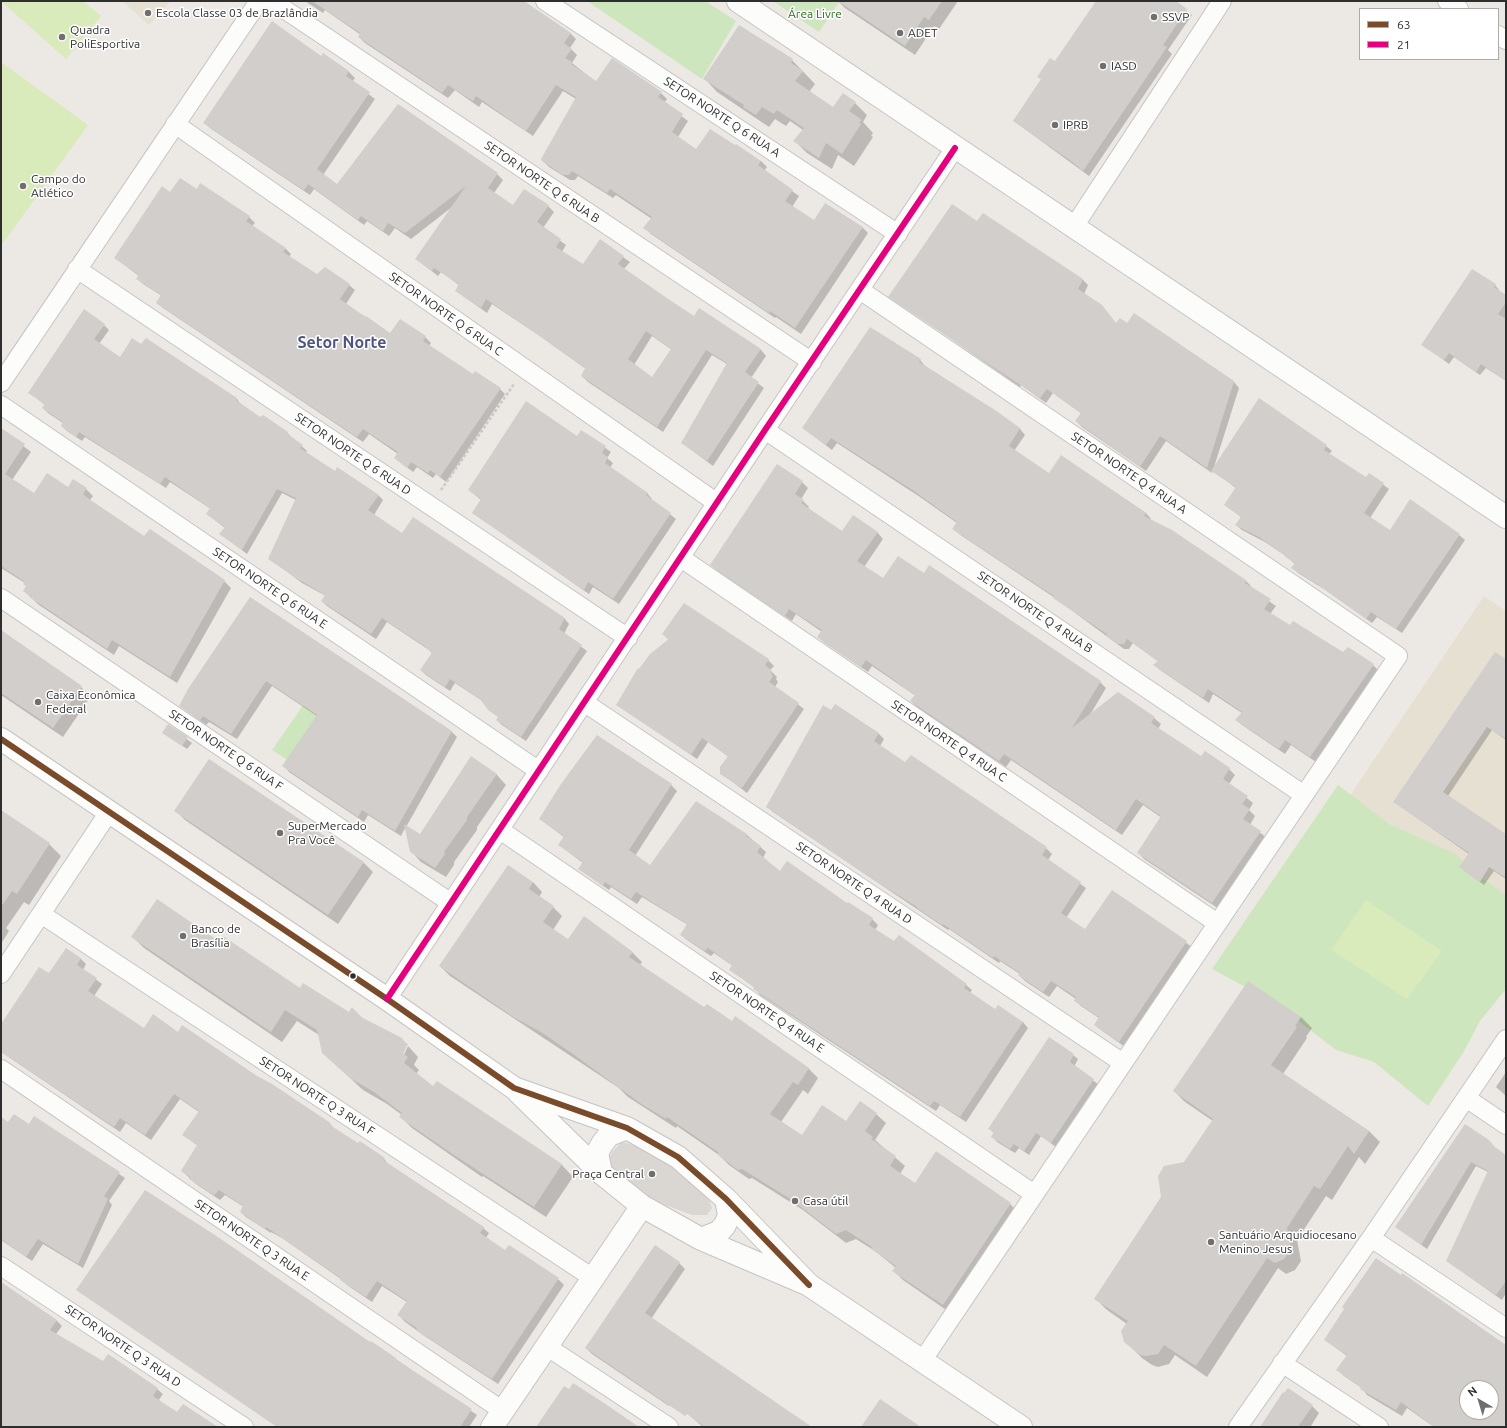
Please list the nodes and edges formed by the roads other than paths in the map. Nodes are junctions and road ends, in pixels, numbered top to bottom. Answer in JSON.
{"nodes":[{"id":1,"x":259,"y":1,"type":"edge"},
{"id":2,"x":272,"y":1,"type":"edge"},
{"id":3,"x":545,"y":1,"type":"edge"},
{"id":4,"x":738,"y":1,"type":"edge"},
{"id":5,"x":1222,"y":1,"type":"edge"},
{"id":6,"x":1447,"y":1,"type":"edge"},
{"id":7,"x":1458,"y":8,"type":"edge"},
{"id":8,"x":176,"y":124,"type":"junction"},
{"id":9,"x":955,"y":148,"type":"junction"},
{"id":10,"x":1073,"y":228,"type":"junction"},
{"id":11,"x":898,"y":234,"type":"junction"},
{"id":12,"x":77,"y":270,"type":"junction"},
{"id":13,"x":860,"y":290,"type":"junction"},
{"id":14,"x":812,"y":362,"type":"junction"},
{"id":15,"x":1,"y":383,"type":"edge"},
{"id":16,"x":1,"y":405,"type":"edge"},
{"id":17,"x":766,"y":430,"type":"junction"},
{"id":18,"x":717,"y":503,"type":"junction"},
{"id":19,"x":1506,"y":517,"type":"edge"},
{"id":20,"x":681,"y":558,"type":"junction"},
{"id":21,"x":1,"y":598,"type":"edge"},
{"id":22,"x":628,"y":638,"type":"junction"},
{"id":23,"x":584,"y":703,"type":"junction"},
{"id":24,"x":1,"y":739,"type":"edge"},
{"id":25,"x":539,"y":771,"type":"junction"},
{"id":26,"x":1304,"y":795,"type":"junction"},
{"id":27,"x":109,"y":812,"type":"junction"},
{"id":28,"x":500,"y":830,"type":"junction"},
{"id":29,"x":451,"y":903,"type":"junction"},
{"id":30,"x":41,"y":914,"type":"junction"},
{"id":31,"x":1217,"y":923,"type":"junction"},
{"id":32,"x":1,"y":973,"type":"edge"},
{"id":33,"x":387,"y":999,"type":"junction"},
{"id":34,"x":1506,"y":1039,"type":"edge"},
{"id":35,"x":1123,"y":1063,"type":"junction"},
{"id":36,"x":1,"y":1069,"type":"edge"},
{"id":37,"x":514,"y":1088,"type":"junction"},
{"id":38,"x":1466,"y":1098,"type":"junction"},
{"id":39,"x":1506,"y":1125,"type":"edge"},
{"id":40,"x":627,"y":1128,"type":"junction"},
{"id":41,"x":602,"y":1173,"type":"junction"},
{"id":42,"x":1034,"y":1194,"type":"junction"},
{"id":43,"x":726,"y":1199,"type":"junction"},
{"id":44,"x":642,"y":1206,"type":"junction"},
{"id":45,"x":1371,"y":1238,"type":"junction"},
{"id":46,"x":701,"y":1239,"type":"junction"},
{"id":47,"x":1,"y":1266,"type":"edge"},
{"id":48,"x":593,"y":1278,"type":"junction"},
{"id":49,"x":809,"y":1285,"type":"junction"},
{"id":50,"x":1506,"y":1328,"type":"edge"},
{"id":51,"x":546,"y":1346,"type":"junction"},
{"id":52,"x":922,"y":1361,"type":"junction"},
{"id":53,"x":1282,"y":1362,"type":"junction"},
{"id":54,"x":498,"y":1419,"type":"edge"},
{"id":55,"x":244,"y":1427,"type":"edge"},
{"id":56,"x":669,"y":1427,"type":"edge"},
{"id":57,"x":1021,"y":1427,"type":"edge"},
{"id":58,"x":1238,"y":1427,"type":"edge"},
{"id":59,"x":1379,"y":1427,"type":"edge"}],
"edges":[{"from":1,"to":8,"type":"street"},
{"from":2,"to":14,"type":"street","name":"SETOR NORTE Q 6 RUA B"},
{"from":3,"to":11,"type":"street","name":"SETOR NORTE Q 6 RUA A"},
{"from":4,"to":9,"type":"street"},
{"from":5,"to":10,"type":"street"},
{"from":6,"to":7,"type":"street"},
{"from":8,"to":12,"type":"street"},
{"from":8,"to":18,"type":"street","name":"SETOR NORTE Q 6 RUA C"},
{"from":9,"to":10,"type":"street"},
{"from":9,"to":11,"type":"street"},
{"from":10,"to":19,"type":"street"},
{"from":11,"to":13,"type":"street"},
{"from":12,"to":15,"type":"street"},
{"from":12,"to":22,"type":"street","name":"SETOR NORTE Q 6 RUA D"},
{"from":13,"to":14,"type":"street"},
{"from":13,"to":26,"type":"street","name":"SETOR NORTE Q 4 RUA A"},
{"from":14,"to":17,"type":"street"},
{"from":16,"to":25,"type":"street","name":"SETOR NORTE Q 6 RUA E"},
{"from":17,"to":18,"type":"street"},
{"from":17,"to":26,"type":"street","name":"SETOR NORTE Q 4 RUA B"},
{"from":18,"to":20,"type":"street"},
{"from":20,"to":22,"type":"street"},
{"from":20,"to":31,"type":"street","name":"SETOR NORTE Q 4 RUA C"},
{"from":21,"to":29,"type":"street","name":"SETOR NORTE Q 6 RUA F"},
{"from":22,"to":23,"type":"street"},
{"from":23,"to":25,"type":"street"},
{"from":23,"to":35,"type":"street","name":"SETOR NORTE Q 4 RUA D"},
{"from":24,"to":27,"type":"street"},
{"from":25,"to":28,"type":"street"},
{"from":26,"to":31,"type":"street"},
{"from":27,"to":30,"type":"street"},
{"from":27,"to":33,"type":"street"},
{"from":28,"to":29,"type":"street"},
{"from":28,"to":42,"type":"street","name":"SETOR NORTE Q 4 RUA E"},
{"from":29,"to":33,"type":"street"},
{"from":30,"to":32,"type":"street"},
{"from":30,"to":48,"type":"street","name":"SETOR NORTE Q 3 RUA F"},
{"from":31,"to":35,"type":"street"},
{"from":33,"to":37,"type":"street"},
{"from":34,"to":38,"type":"street"},
{"from":35,"to":42,"type":"street"},
{"from":36,"to":54,"type":"street","name":"SETOR NORTE Q 3 RUA E"},
{"from":37,"to":40,"type":"street"},
{"from":37,"to":41,"type":"street"},
{"from":38,"to":39,"type":"street"},
{"from":38,"to":45,"type":"street"},
{"from":40,"to":41,"type":"street"},
{"from":40,"to":43,"type":"street"},
{"from":41,"to":44,"type":"street"},
{"from":42,"to":52,"type":"street"},
{"from":43,"to":46,"type":"street"},
{"from":43,"to":49,"type":"street"},
{"from":44,"to":46,"type":"street"},
{"from":44,"to":48,"type":"street"},
{"from":45,"to":50,"type":"street"},
{"from":45,"to":53,"type":"street"},
{"from":46,"to":49,"type":"street"},
{"from":47,"to":55,"type":"street","name":"SETOR NORTE Q 3 RUA D"},
{"from":48,"to":51,"type":"street"},
{"from":49,"to":52,"type":"street"},
{"from":51,"to":54,"type":"street"},
{"from":51,"to":56,"type":"street"},
{"from":52,"to":57,"type":"street"},
{"from":53,"to":58,"type":"street"},
{"from":53,"to":59,"type":"street"}]}
